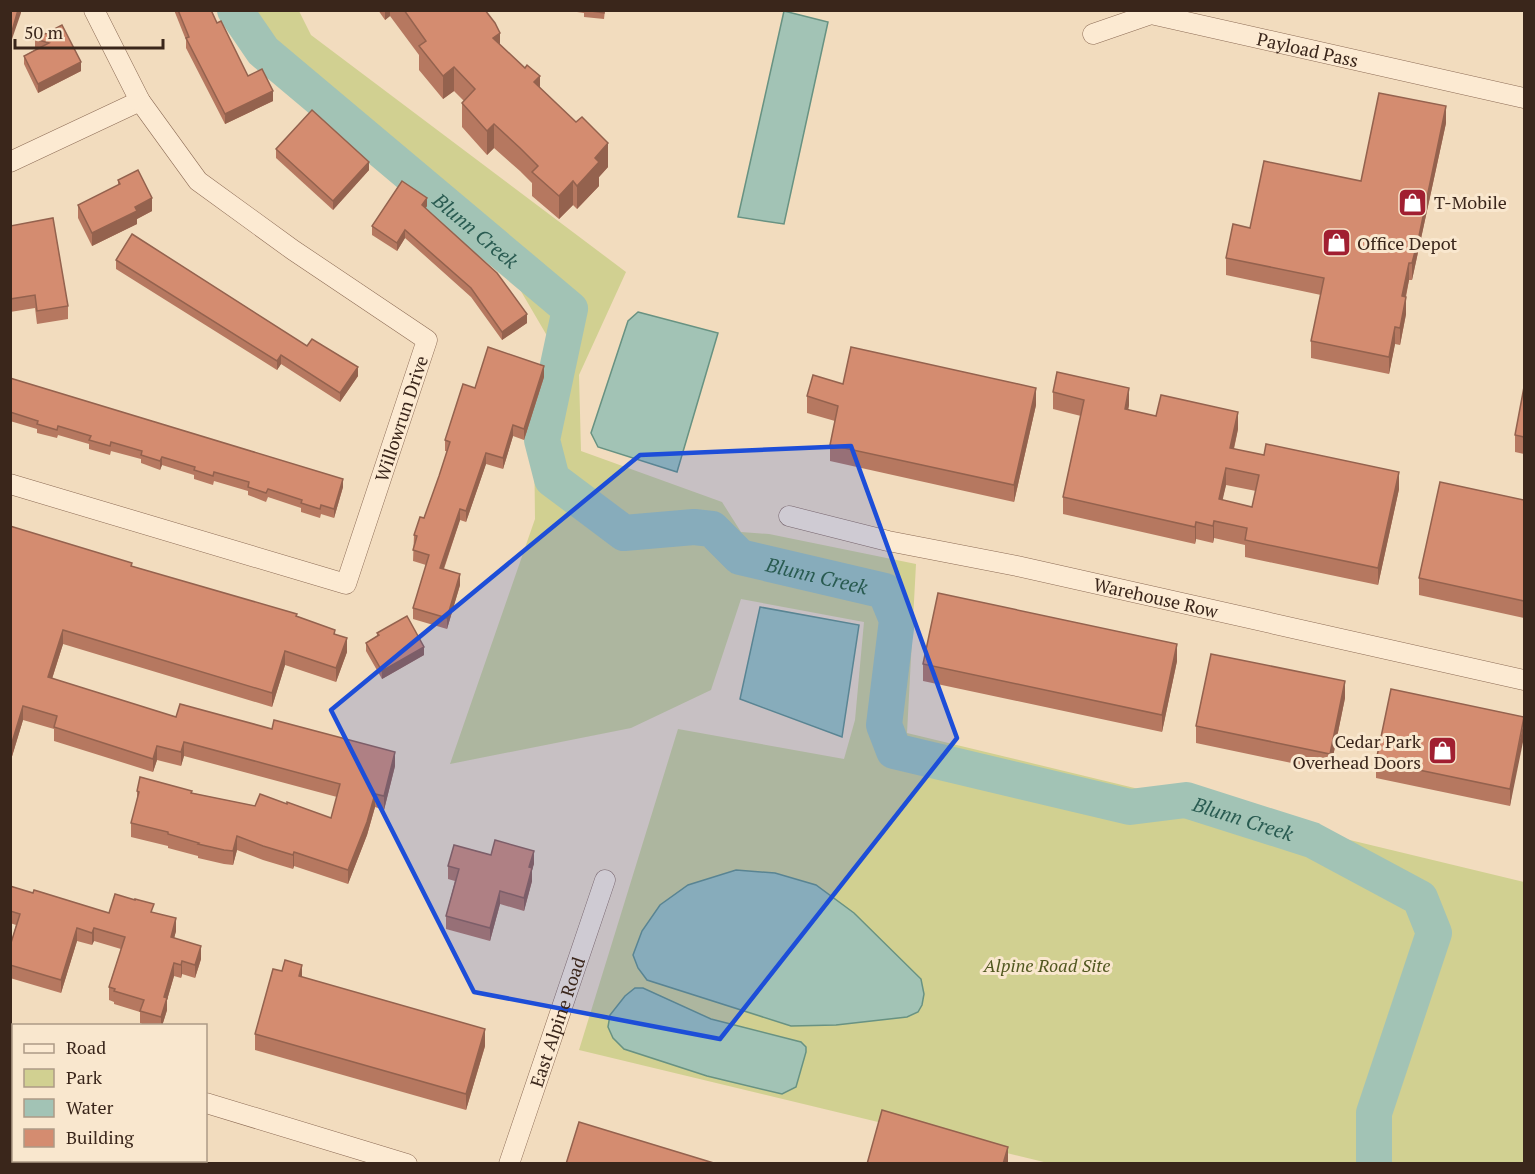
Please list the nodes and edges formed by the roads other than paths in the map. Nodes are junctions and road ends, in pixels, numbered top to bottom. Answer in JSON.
{"nodes":[{"id":1,"x":94,"y":10,"type":"edge"},
{"id":2,"x":1093,"y":34,"type":"dead end"},
{"id":3,"x":1524,"y":98,"type":"edge"},
{"id":4,"x":140,"y":101,"type":"junction"},
{"id":5,"x":10,"y":162,"type":"edge"},
{"id":6,"x":10,"y":484,"type":"edge"},
{"id":7,"x":789,"y":516,"type":"dead end"},
{"id":8,"x":1524,"y":680,"type":"edge"},
{"id":9,"x":605,"y":880,"type":"dead end"},
{"id":10,"x":207,"y":1103,"type":"edge"},
{"id":11,"x":407,"y":1164,"type":"edge"},
{"id":12,"x":509,"y":1164,"type":"edge"}],
"edges":[{"from":1,"to":4,"type":"street","name":"Willowrun Drive"},
{"from":2,"to":3,"type":"street","name":"Payload Pass"},
{"from":4,"to":5,"type":"street"},
{"from":4,"to":6,"type":"street","name":"Willowrun Drive"},
{"from":7,"to":8,"type":"street","name":"Warehouse Row"},
{"from":9,"to":12,"type":"street","name":"East Alpine Road"},
{"from":10,"to":11,"type":"street"}]}
